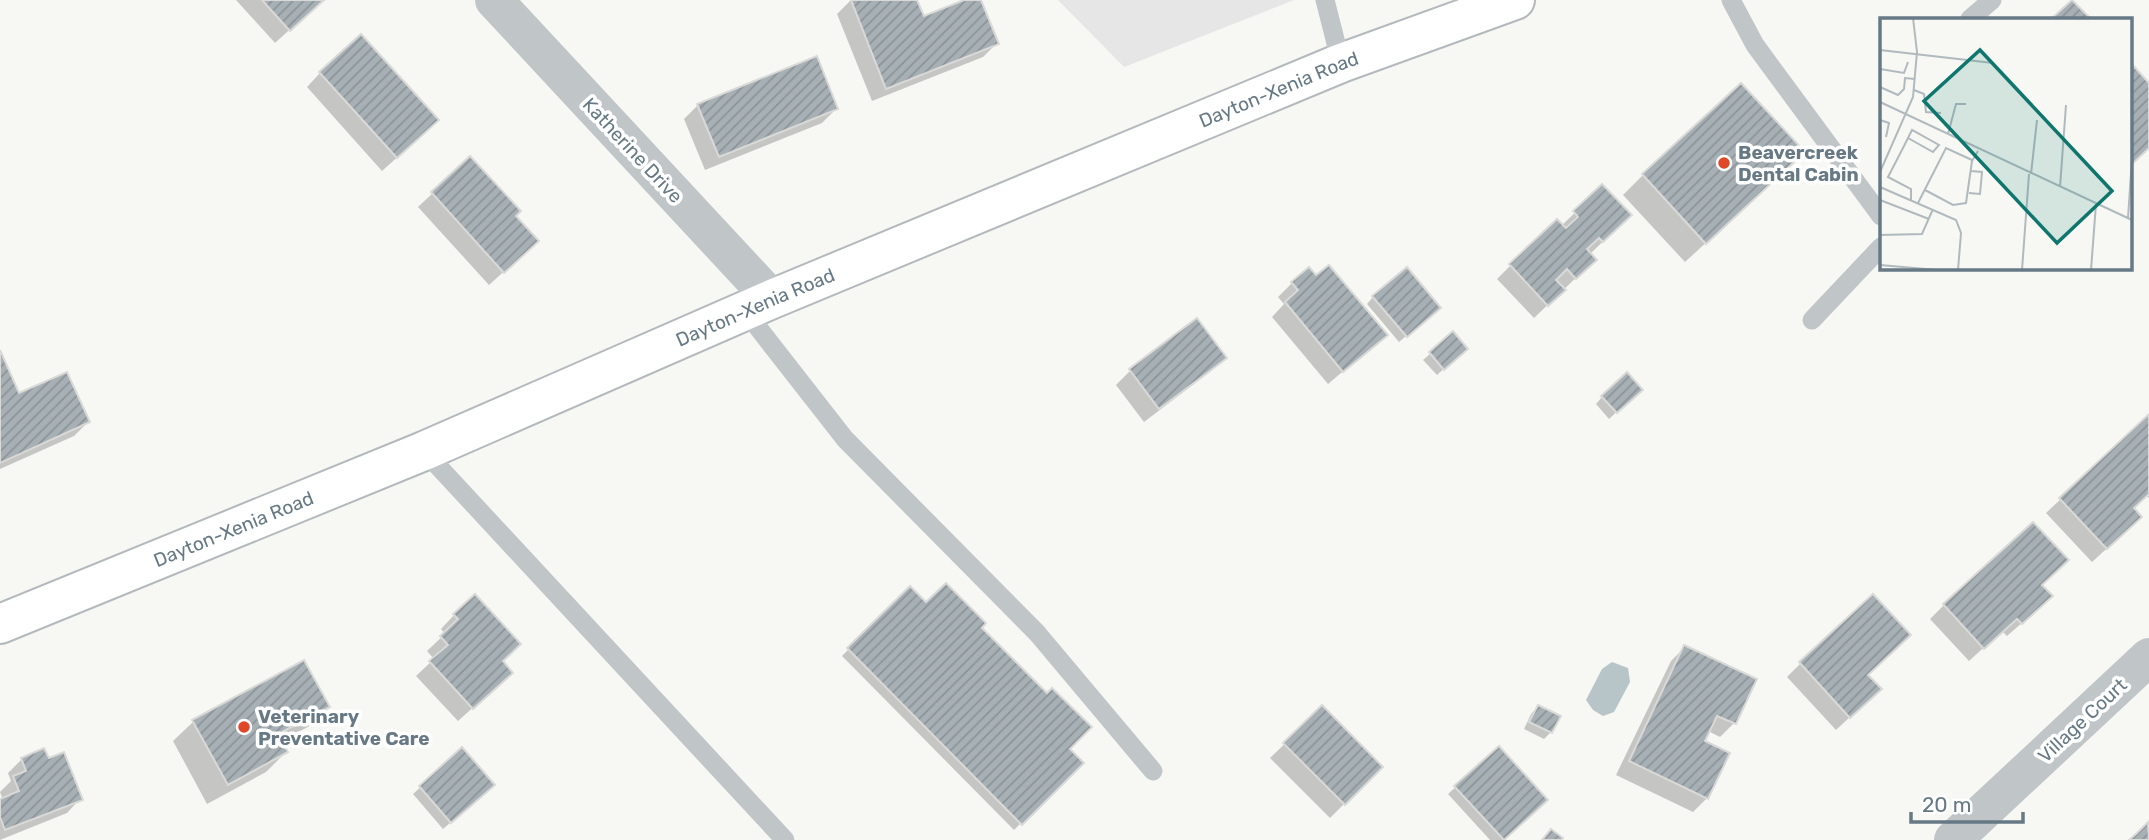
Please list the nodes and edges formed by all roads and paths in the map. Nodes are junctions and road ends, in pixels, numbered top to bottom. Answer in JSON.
{"nodes":[{"id":1,"x":494,"y":0,"type":"edge"},
{"id":2,"x":1325,"y":0,"type":"edge"},
{"id":3,"x":1515,"y":0,"type":"edge"},
{"id":4,"x":1731,"y":0,"type":"edge"},
{"id":5,"x":1992,"y":0,"type":"edge"},
{"id":6,"x":1971,"y":18,"type":"edge"},
{"id":7,"x":1340,"y":63,"type":"junction"},
{"id":8,"x":1880,"y":215,"type":"edge"},
{"id":9,"x":1880,"y":248,"type":"edge"},
{"id":10,"x":759,"y":305,"type":"junction"},
{"id":11,"x":1812,"y":320,"type":"dead end"},
{"id":12,"x":424,"y":450,"type":"junction"},
{"id":13,"x":6,"y":612,"type":"edge"},
{"id":14,"x":2149,"y":657,"type":"edge"},
{"id":15,"x":1153,"y":771,"type":"dead end"},
{"id":16,"x":785,"y":840,"type":"edge"},
{"id":17,"x":1953,"y":840,"type":"edge"}],
"edges":[{"from":1,"to":10,"type":"street","name":"Katherine Drive"},
{"from":2,"to":7,"type":"lane"},
{"from":3,"to":7,"type":"main road","name":"Dayton-Xenia Road"},
{"from":4,"to":8,"type":"lane"},
{"from":5,"to":6,"type":"lane"},
{"from":7,"to":10,"type":"main road","name":"Dayton-Xenia Road"},
{"from":9,"to":11,"type":"lane"},
{"from":10,"to":12,"type":"main road","name":"Dayton-Xenia Road"},
{"from":10,"to":15,"type":"lane"},
{"from":12,"to":13,"type":"main road","name":"Dayton-Xenia Road"},
{"from":12,"to":16,"type":"lane"},
{"from":14,"to":17,"type":"street","name":"Village Court"}]}
